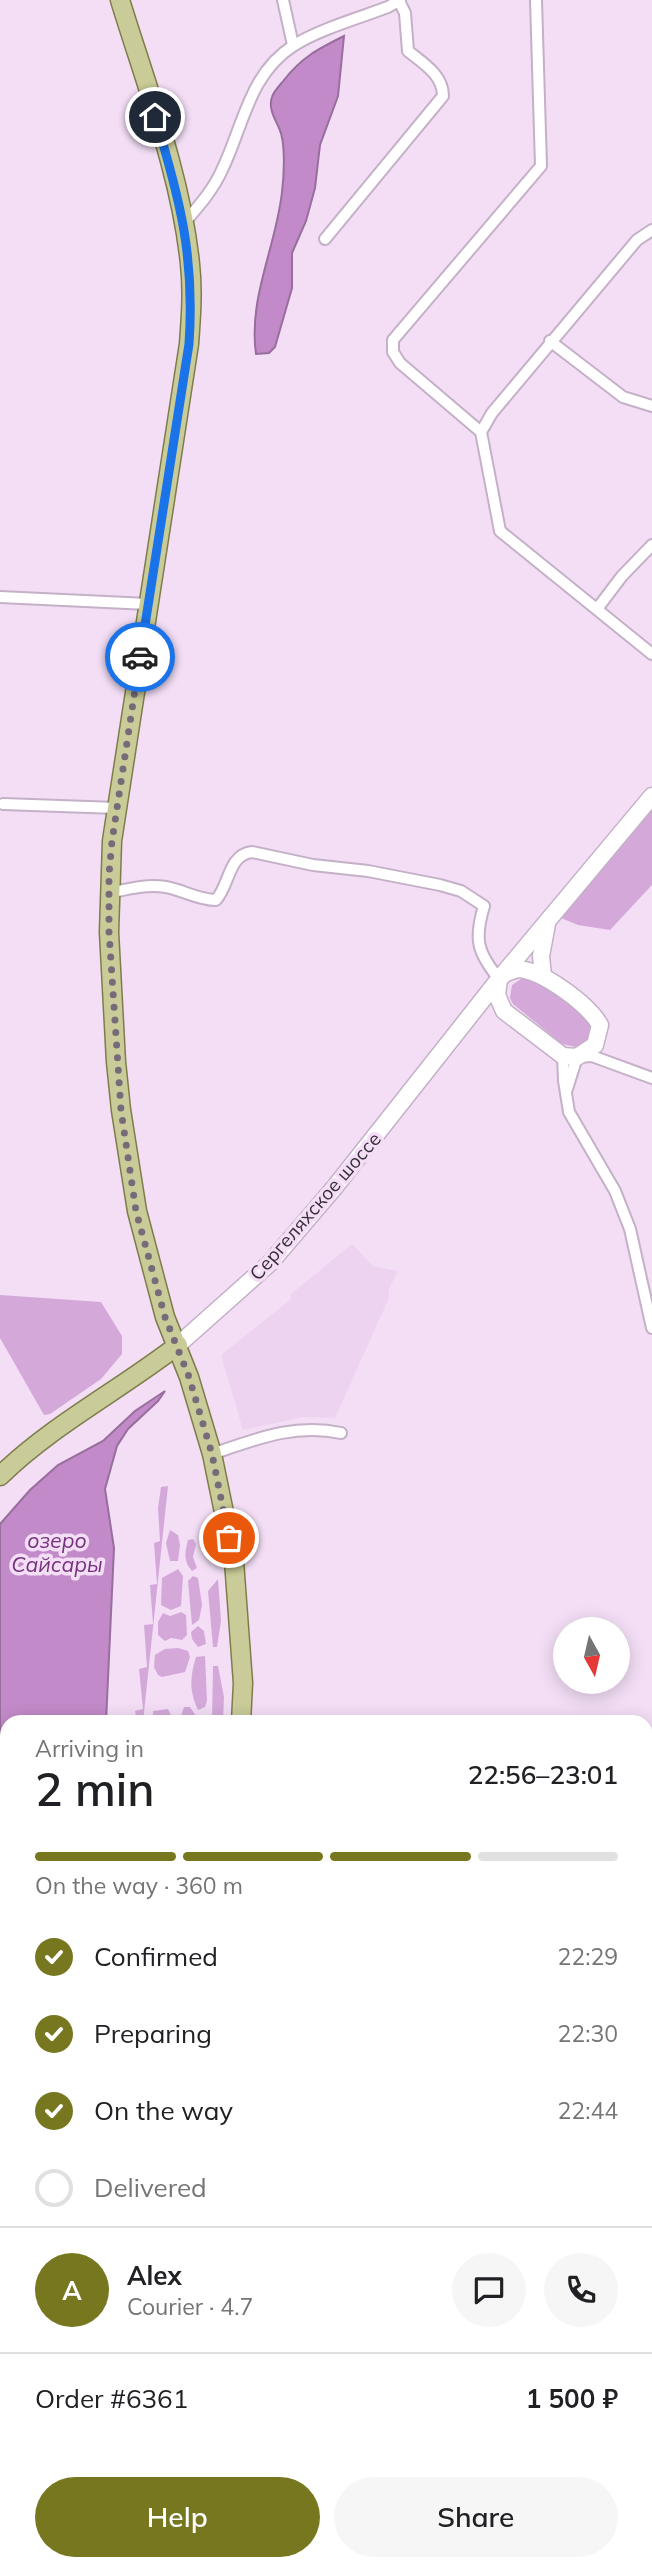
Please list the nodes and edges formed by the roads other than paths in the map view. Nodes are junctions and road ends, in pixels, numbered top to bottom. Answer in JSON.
{"nodes":[{"id":1,"x":120,"y":0,"type":"edge"},
{"id":2,"x":283,"y":0,"type":"edge"},
{"id":3,"x":399,"y":0,"type":"edge"},
{"id":4,"x":536,"y":0,"type":"edge"},
{"id":5,"x":293,"y":46,"type":"junction"},
{"id":6,"x":184,"y":223,"type":"junction"},
{"id":7,"x":652,"y":230,"type":"edge"},
{"id":8,"x":325,"y":239,"type":"dead end"},
{"id":9,"x":550,"y":341,"type":"junction"},
{"id":10,"x":652,"y":406,"type":"edge"},
{"id":11,"x":481,"y":432,"type":"junction"},
{"id":12,"x":652,"y":545,"type":"edge"},
{"id":13,"x":0,"y":597,"type":"edge"},
{"id":14,"x":148,"y":604,"type":"junction"},
{"id":15,"x":597,"y":610,"type":"junction"},
{"id":16,"x":652,"y":654,"type":"edge"},
{"id":17,"x":652,"y":796,"type":"edge"},
{"id":18,"x":3,"y":804,"type":"dead end"},
{"id":19,"x":117,"y":808,"type":"junction"},
{"id":20,"x":109,"y":893,"type":"junction"},
{"id":21,"x":547,"y":922,"type":"junction"},
{"id":22,"x":543,"y":976,"type":"junction"},
{"id":23,"x":499,"y":979,"type":"junction"},
{"id":24,"x":504,"y":1011,"type":"junction"},
{"id":25,"x":464,"y":1025,"type":"junction"},
{"id":26,"x":595,"y":1045,"type":"junction"},
{"id":27,"x":570,"y":1057,"type":"junction"},
{"id":28,"x":614,"y":1063,"type":"junction"},
{"id":29,"x":652,"y":1077,"type":"edge"},
{"id":30,"x":652,"y":1328,"type":"edge"},
{"id":31,"x":178,"y":1345,"type":"junction"},
{"id":32,"x":341,"y":1433,"type":"dead end"},
{"id":33,"x":212,"y":1454,"type":"junction"},
{"id":34,"x":0,"y":1476,"type":"edge"},
{"id":35,"x":241,"y":1715,"type":"edge"}],
"edges":[{"from":1,"to":6,"type":"main road"},
{"from":2,"to":5,"type":"street"},
{"from":3,"to":5,"type":"street"},
{"from":3,"to":8,"type":"street"},
{"from":4,"to":11,"type":"street"},
{"from":5,"to":6,"type":"street"},
{"from":6,"to":14,"type":"main road"},
{"from":7,"to":9,"type":"street"},
{"from":9,"to":10,"type":"street"},
{"from":9,"to":11,"type":"street"},
{"from":11,"to":15,"type":"street"},
{"from":12,"to":15,"type":"street"},
{"from":13,"to":14,"type":"street"},
{"from":14,"to":19,"type":"main road"},
{"from":15,"to":16,"type":"street"},
{"from":17,"to":21,"type":"main road","name":"Сергеляхское шоссе"},
{"from":18,"to":19,"type":"street"},
{"from":19,"to":20,"type":"main road"},
{"from":20,"to":23,"type":"street"},
{"from":20,"to":31,"type":"main road"},
{"from":21,"to":22,"type":"main road"},
{"from":21,"to":23,"type":"main road","name":"Сергеляхское шоссе"},
{"from":22,"to":23,"type":"main road"},
{"from":22,"to":26,"type":"main road"},
{"from":23,"to":24,"type":"main road"},
{"from":23,"to":25,"type":"main road","name":"Сергеляхское шоссе"},
{"from":24,"to":25,"type":"main road"},
{"from":24,"to":27,"type":"main road"},
{"from":25,"to":31,"type":"main road","name":"Сергеляхское шоссе"},
{"from":26,"to":27,"type":"main road"},
{"from":26,"to":28,"type":"street"},
{"from":27,"to":28,"type":"street"},
{"from":27,"to":30,"type":"street"},
{"from":28,"to":29,"type":"street"},
{"from":31,"to":33,"type":"main road"},
{"from":31,"to":34,"type":"main road","name":"Сергеляхское шоссе"},
{"from":32,"to":33,"type":"street"},
{"from":33,"to":35,"type":"main road"}]}
